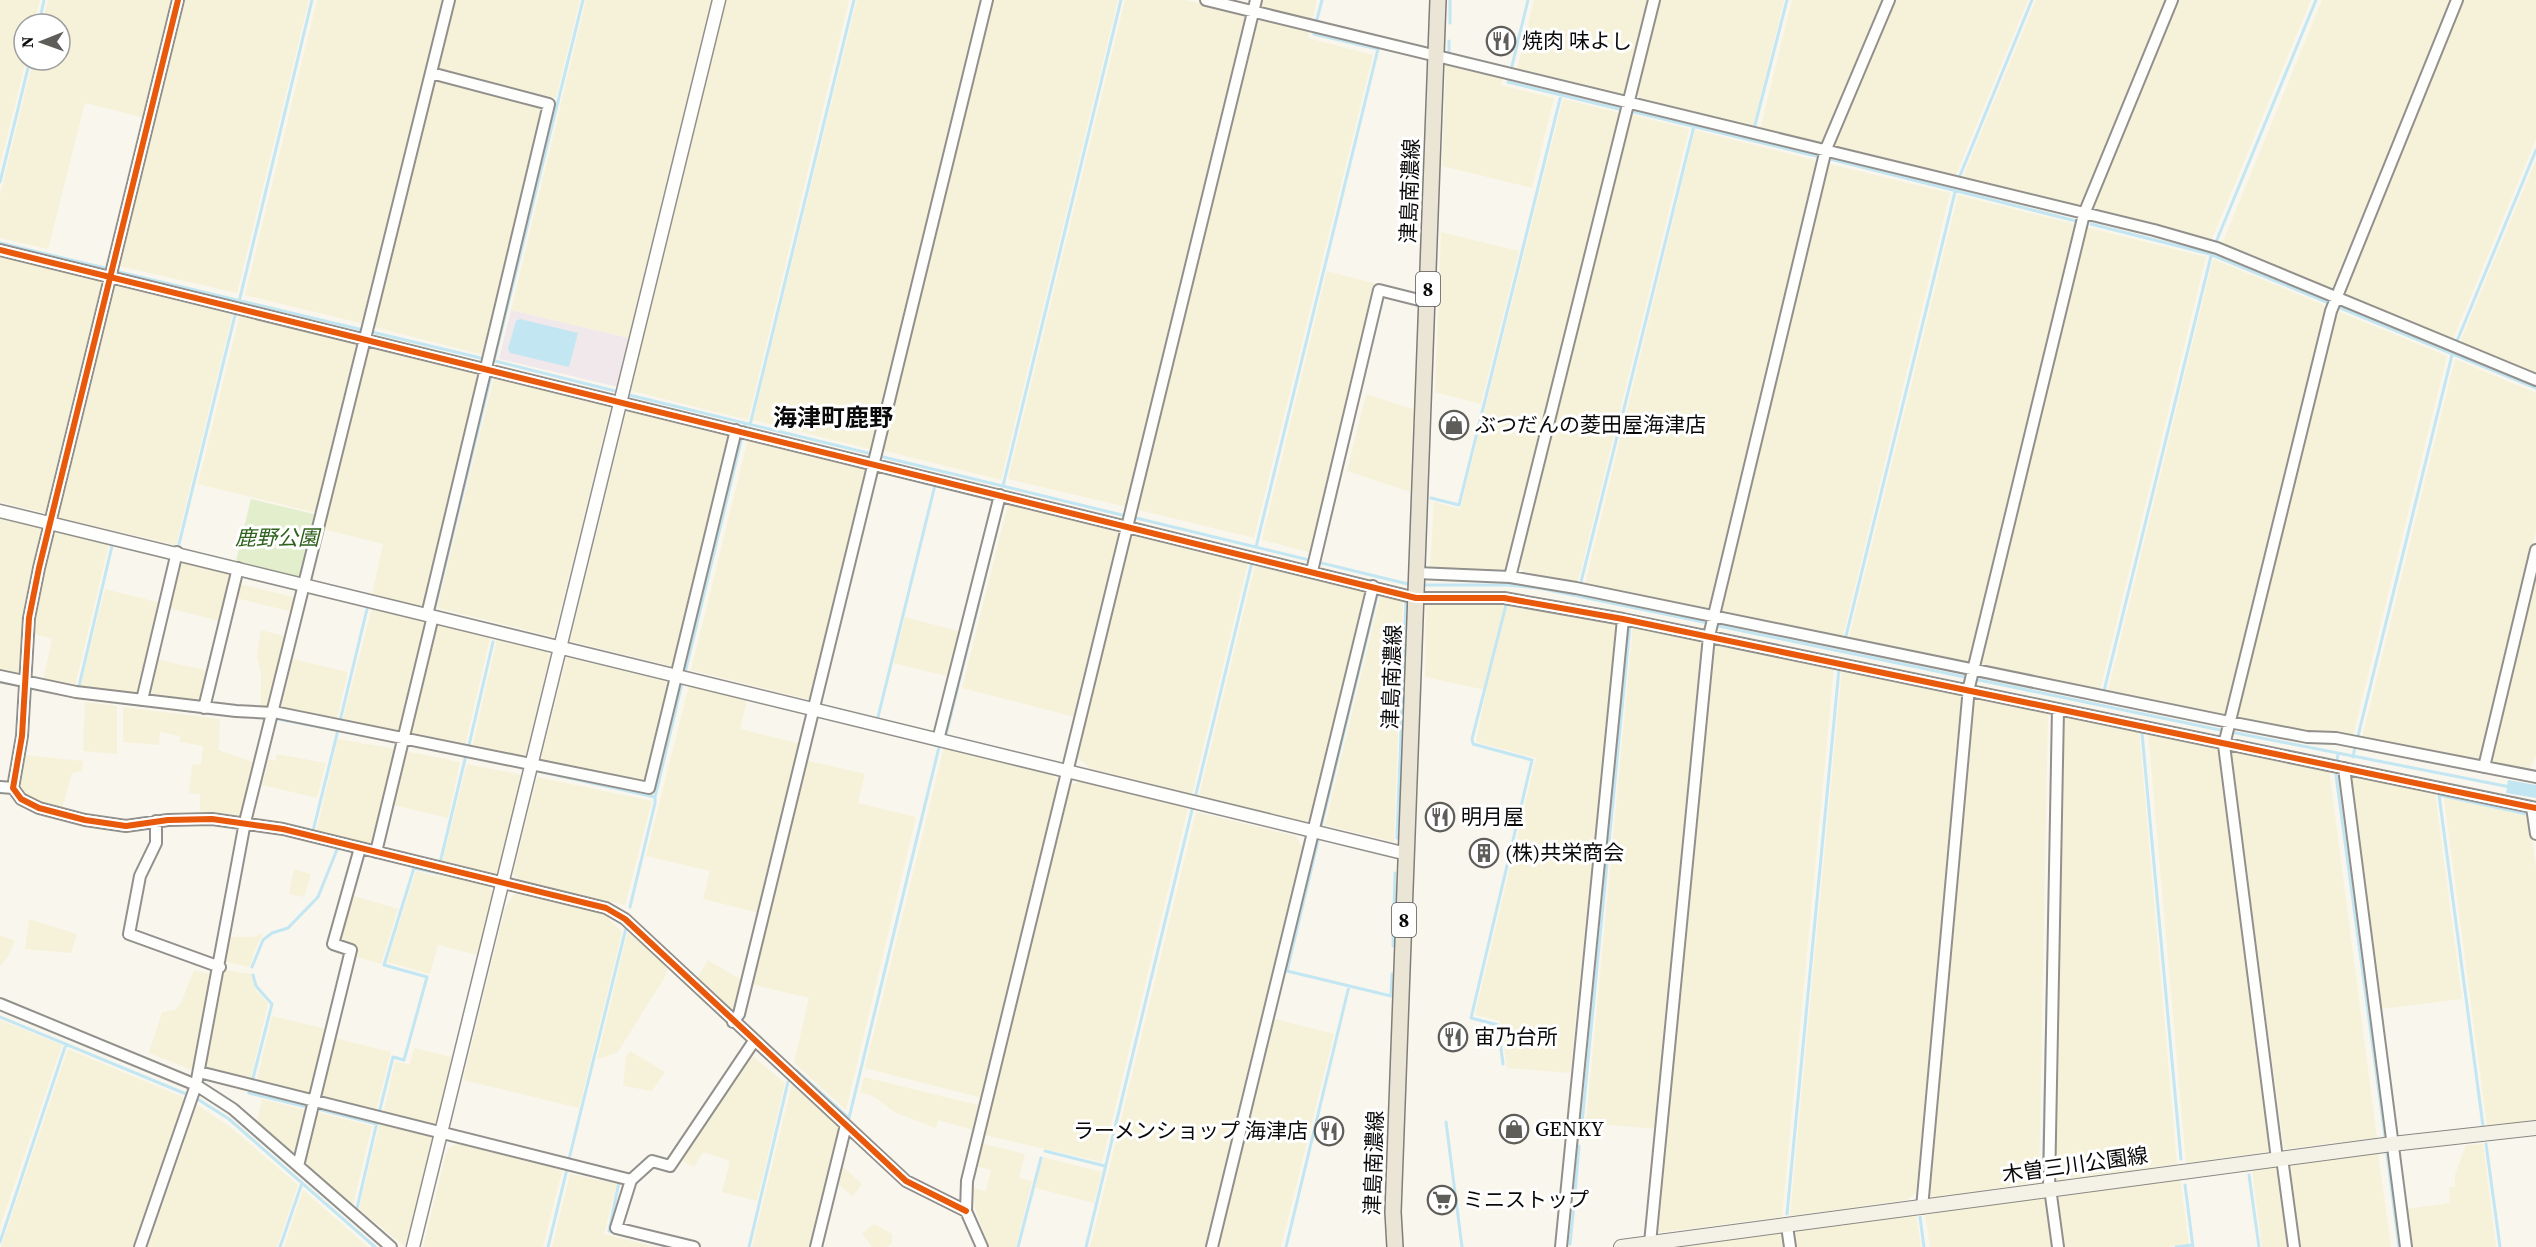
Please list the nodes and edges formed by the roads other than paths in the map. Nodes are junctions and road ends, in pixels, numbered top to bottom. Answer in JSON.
{"nodes":[{"id":1,"x":178,"y":0,"type":"edge"},
{"id":2,"x":449,"y":0,"type":"edge"},
{"id":3,"x":719,"y":0,"type":"edge"},
{"id":4,"x":987,"y":0,"type":"edge"},
{"id":5,"x":1206,"y":0,"type":"edge"},
{"id":6,"x":1256,"y":0,"type":"edge"},
{"id":7,"x":1438,"y":0,"type":"edge"},
{"id":8,"x":1654,"y":0,"type":"edge"},
{"id":9,"x":1889,"y":0,"type":"edge"},
{"id":10,"x":2172,"y":0,"type":"edge"},
{"id":11,"x":2457,"y":0,"type":"edge"},
{"id":12,"x":1253,"y":11,"type":"junction"},
{"id":13,"x":1436,"y":55,"type":"junction"},
{"id":14,"x":431,"y":73,"type":"junction"},
{"id":15,"x":1628,"y":102,"type":"junction"},
{"id":16,"x":1826,"y":149,"type":"junction"},
{"id":17,"x":2084,"y":214,"type":"junction"},
{"id":18,"x":0,"y":250,"type":"edge"},
{"id":19,"x":111,"y":273,"type":"junction"},
{"id":20,"x":2336,"y":297,"type":"junction"},
{"id":21,"x":1427,"y":302,"type":"junction"},
{"id":22,"x":367,"y":334,"type":"junction"},
{"id":23,"x":488,"y":363,"type":"junction"},
{"id":24,"x":2536,"y":380,"type":"edge"},
{"id":25,"x":623,"y":397,"type":"junction"},
{"id":26,"x":741,"y":431,"type":"junction"},
{"id":27,"x":874,"y":458,"type":"junction"},
{"id":28,"x":1000,"y":495,"type":"junction"},
{"id":29,"x":0,"y":511,"type":"edge"},
{"id":30,"x":1128,"y":520,"type":"junction"},
{"id":31,"x":50,"y":523,"type":"junction"},
{"id":32,"x":2536,"y":550,"type":"edge"},
{"id":33,"x":177,"y":552,"type":"junction"},
{"id":34,"x":238,"y":568,"type":"junction"},
{"id":35,"x":1312,"y":569,"type":"junction"},
{"id":36,"x":1510,"y":577,"type":"junction"},
{"id":37,"x":305,"y":585,"type":"junction"},
{"id":38,"x":1373,"y":586,"type":"junction"},
{"id":39,"x":1417,"y":586,"type":"junction"},
{"id":40,"x":430,"y":616,"type":"junction"},
{"id":41,"x":1713,"y":617,"type":"junction"},
{"id":42,"x":1623,"y":619,"type":"junction"},
{"id":43,"x":1709,"y":635,"type":"junction"},
{"id":44,"x":561,"y":647,"type":"junction"},
{"id":45,"x":1973,"y":670,"type":"junction"},
{"id":46,"x":0,"y":676,"type":"edge"},
{"id":47,"x":681,"y":677,"type":"junction"},
{"id":48,"x":26,"y":681,"type":"junction"},
{"id":49,"x":1969,"y":688,"type":"junction"},
{"id":50,"x":142,"y":700,"type":"junction"},
{"id":51,"x":204,"y":708,"type":"junction"},
{"id":52,"x":2058,"y":709,"type":"junction"},
{"id":53,"x":814,"y":710,"type":"junction"},
{"id":54,"x":274,"y":712,"type":"junction"},
{"id":55,"x":2229,"y":723,"type":"junction"},
{"id":56,"x":938,"y":740,"type":"junction"},
{"id":57,"x":403,"y":742,"type":"junction"},
{"id":58,"x":2224,"y":742,"type":"junction"},
{"id":59,"x":2484,"y":767,"type":"junction"},
{"id":60,"x":531,"y":768,"type":"junction"},
{"id":61,"x":2344,"y":768,"type":"junction"},
{"id":62,"x":1067,"y":771,"type":"junction"},
{"id":63,"x":2536,"y":777,"type":"edge"},
{"id":64,"x":0,"y":787,"type":"edge"},
{"id":65,"x":13,"y":788,"type":"junction"},
{"id":66,"x":2534,"y":808,"type":"edge"},
{"id":67,"x":156,"y":822,"type":"junction"},
{"id":68,"x":245,"y":822,"type":"junction"},
{"id":69,"x":1312,"y":831,"type":"junction"},
{"id":70,"x":2536,"y":834,"type":"edge"},
{"id":71,"x":360,"y":848,"type":"junction"},
{"id":72,"x":376,"y":852,"type":"junction"},
{"id":73,"x":1407,"y":854,"type":"junction"},
{"id":74,"x":502,"y":883,"type":"junction"},
{"id":75,"x":220,"y":967,"type":"junction"},
{"id":76,"x":0,"y":1004,"type":"edge"},
{"id":77,"x":733,"y":1022,"type":"junction"},
{"id":78,"x":754,"y":1041,"type":"junction"},
{"id":79,"x":199,"y":1072,"type":"junction"},
{"id":80,"x":196,"y":1085,"type":"junction"},
{"id":81,"x":314,"y":1101,"type":"junction"},
{"id":82,"x":846,"y":1125,"type":"junction"},
{"id":83,"x":2536,"y":1128,"type":"edge"},
{"id":84,"x":442,"y":1133,"type":"junction"},
{"id":85,"x":2392,"y":1144,"type":"junction"},
{"id":86,"x":2280,"y":1158,"type":"junction"},
{"id":87,"x":298,"y":1166,"type":"junction"},
{"id":88,"x":631,"y":1180,"type":"junction"},
{"id":89,"x":2050,"y":1188,"type":"junction"},
{"id":90,"x":1922,"y":1208,"type":"junction"},
{"id":91,"x":966,"y":1211,"type":"junction"},
{"id":92,"x":1787,"y":1226,"type":"junction"},
{"id":93,"x":1656,"y":1244,"type":"edge"},
{"id":94,"x":682,"y":1245,"type":"edge"},
{"id":95,"x":140,"y":1247,"type":"edge"},
{"id":96,"x":391,"y":1247,"type":"edge"},
{"id":97,"x":413,"y":1247,"type":"edge"},
{"id":98,"x":694,"y":1247,"type":"edge"},
{"id":99,"x":816,"y":1247,"type":"edge"},
{"id":100,"x":982,"y":1247,"type":"edge"},
{"id":101,"x":1212,"y":1247,"type":"edge"},
{"id":102,"x":1395,"y":1247,"type":"edge"},
{"id":103,"x":1561,"y":1247,"type":"edge"},
{"id":104,"x":1621,"y":1247,"type":"edge"},
{"id":105,"x":1790,"y":1247,"type":"edge"},
{"id":106,"x":2058,"y":1247,"type":"edge"},
{"id":107,"x":2294,"y":1247,"type":"edge"},
{"id":108,"x":2406,"y":1247,"type":"edge"}],
"edges":[{"from":1,"to":19,"type":"street"},
{"from":2,"to":14,"type":"street"},
{"from":3,"to":25,"type":"street"},
{"from":4,"to":27,"type":"street"},
{"from":5,"to":12,"type":"street"},
{"from":6,"to":12,"type":"street"},
{"from":7,"to":13,"type":"main road","name":"津島南濃線","number":"8"},
{"from":8,"to":15,"type":"street"},
{"from":9,"to":16,"type":"street"},
{"from":10,"to":17,"type":"street"},
{"from":11,"to":20,"type":"street"},
{"from":12,"to":13,"type":"street"},
{"from":12,"to":30,"type":"street"},
{"from":13,"to":15,"type":"street"},
{"from":13,"to":21,"type":"main road","name":"津島南濃線","number":"8"},
{"from":14,"to":22,"type":"street"},
{"from":14,"to":23,"type":"street"},
{"from":15,"to":16,"type":"street"},
{"from":15,"to":36,"type":"street"},
{"from":16,"to":17,"type":"street"},
{"from":16,"to":41,"type":"street"},
{"from":17,"to":20,"type":"street"},
{"from":17,"to":45,"type":"street"},
{"from":18,"to":19,"type":"street"},
{"from":19,"to":22,"type":"street"},
{"from":19,"to":31,"type":"street"},
{"from":20,"to":24,"type":"street"},
{"from":20,"to":55,"type":"street"},
{"from":21,"to":35,"type":"street"},
{"from":21,"to":39,"type":"main road","name":"津島南濃線","number":"8"},
{"from":22,"to":23,"type":"street"},
{"from":22,"to":37,"type":"street"},
{"from":23,"to":25,"type":"street"},
{"from":23,"to":40,"type":"street"},
{"from":25,"to":26,"type":"street"},
{"from":25,"to":44,"type":"street"},
{"from":26,"to":27,"type":"street"},
{"from":26,"to":47,"type":"street"},
{"from":27,"to":28,"type":"street"},
{"from":27,"to":53,"type":"street"},
{"from":28,"to":30,"type":"street"},
{"from":28,"to":56,"type":"street"},
{"from":29,"to":31,"type":"street"},
{"from":30,"to":35,"type":"street"},
{"from":30,"to":62,"type":"street"},
{"from":31,"to":33,"type":"street"},
{"from":31,"to":48,"type":"street"},
{"from":32,"to":59,"type":"street"},
{"from":33,"to":34,"type":"street"},
{"from":33,"to":50,"type":"street"},
{"from":34,"to":37,"type":"street"},
{"from":34,"to":51,"type":"street"},
{"from":35,"to":38,"type":"street"},
{"from":36,"to":39,"type":"street"},
{"from":36,"to":41,"type":"street"},
{"from":37,"to":40,"type":"street"},
{"from":37,"to":54,"type":"street"},
{"from":38,"to":39,"type":"street"},
{"from":38,"to":69,"type":"street"},
{"from":39,"to":42,"type":"street"},
{"from":39,"to":73,"type":"main road","name":"津島南濃線","number":"8"},
{"from":40,"to":44,"type":"street"},
{"from":40,"to":57,"type":"street"},
{"from":41,"to":43,"type":"street"},
{"from":41,"to":45,"type":"street"},
{"from":42,"to":43,"type":"street"},
{"from":42,"to":103,"type":"street"},
{"from":43,"to":49,"type":"street"},
{"from":43,"to":93,"type":"street"},
{"from":44,"to":47,"type":"street"},
{"from":44,"to":60,"type":"street"},
{"from":45,"to":49,"type":"street"},
{"from":45,"to":55,"type":"street"},
{"from":46,"to":48,"type":"street"},
{"from":47,"to":53,"type":"street"},
{"from":47,"to":60,"type":"street"},
{"from":48,"to":50,"type":"street"},
{"from":48,"to":65,"type":"street"},
{"from":49,"to":52,"type":"street"},
{"from":49,"to":90,"type":"street"},
{"from":50,"to":51,"type":"street"},
{"from":51,"to":54,"type":"street"},
{"from":52,"to":58,"type":"street"},
{"from":52,"to":89,"type":"street"},
{"from":53,"to":56,"type":"street"},
{"from":53,"to":77,"type":"street"},
{"from":54,"to":57,"type":"street"},
{"from":54,"to":68,"type":"street"},
{"from":55,"to":58,"type":"street"},
{"from":55,"to":59,"type":"street"},
{"from":56,"to":62,"type":"street"},
{"from":57,"to":60,"type":"street"},
{"from":57,"to":72,"type":"street"},
{"from":58,"to":61,"type":"street"},
{"from":58,"to":86,"type":"street"},
{"from":59,"to":63,"type":"street"},
{"from":60,"to":74,"type":"street"},
{"from":61,"to":66,"type":"street"},
{"from":61,"to":85,"type":"street"},
{"from":62,"to":69,"type":"street"},
{"from":62,"to":91,"type":"street"},
{"from":64,"to":65,"type":"street"},
{"from":65,"to":67,"type":"street"},
{"from":66,"to":70,"type":"street"},
{"from":67,"to":68,"type":"street"},
{"from":67,"to":75,"type":"street"},
{"from":68,"to":71,"type":"street"},
{"from":68,"to":75,"type":"street"},
{"from":69,"to":73,"type":"street"},
{"from":69,"to":101,"type":"street"},
{"from":71,"to":72,"type":"street"},
{"from":71,"to":81,"type":"street"},
{"from":72,"to":74,"type":"street"},
{"from":73,"to":102,"type":"main road","name":"津島南濃線","number":"8"},
{"from":74,"to":77,"type":"street"},
{"from":74,"to":84,"type":"street"},
{"from":75,"to":79,"type":"street"},
{"from":76,"to":80,"type":"street"},
{"from":77,"to":78,"type":"street"},
{"from":78,"to":82,"type":"street"},
{"from":78,"to":88,"type":"street"},
{"from":79,"to":80,"type":"street"},
{"from":79,"to":81,"type":"street"},
{"from":80,"to":87,"type":"street"},
{"from":80,"to":95,"type":"street"},
{"from":81,"to":84,"type":"street"},
{"from":81,"to":87,"type":"street"},
{"from":82,"to":91,"type":"street"},
{"from":82,"to":99,"type":"street"},
{"from":83,"to":85,"type":"main road","name":"木曽三川公園線"},
{"from":84,"to":88,"type":"street"},
{"from":84,"to":97,"type":"street"},
{"from":85,"to":86,"type":"main road","name":"木曽三川公園線"},
{"from":85,"to":108,"type":"street"},
{"from":86,"to":89,"type":"main road","name":"木曽三川公園線"},
{"from":86,"to":107,"type":"street"},
{"from":87,"to":96,"type":"street"},
{"from":88,"to":94,"type":"street"},
{"from":89,"to":90,"type":"main road","name":"木曽三川公園線"},
{"from":89,"to":106,"type":"street"},
{"from":90,"to":92,"type":"main road","name":"木曽三川公園線"},
{"from":91,"to":100,"type":"street"},
{"from":92,"to":93,"type":"main road","name":"木曽三川公園線"},
{"from":92,"to":105,"type":"street"},
{"from":93,"to":104,"type":"main road","name":"木曽三川公園線"},
{"from":94,"to":98,"type":"street"}]}
